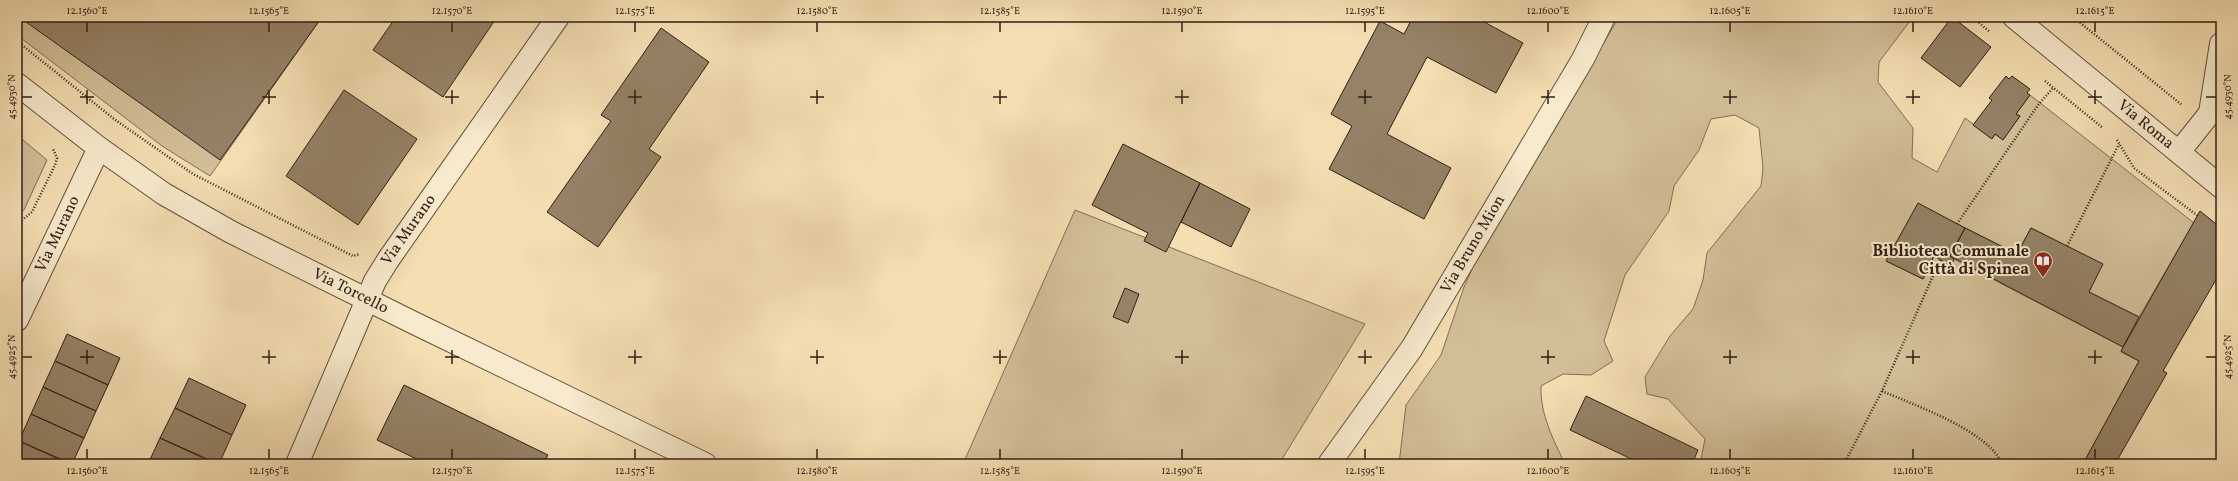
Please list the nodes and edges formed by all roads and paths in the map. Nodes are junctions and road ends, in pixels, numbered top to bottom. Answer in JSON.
{"nodes":[{"id":1,"x":558,"y":17,"type":"edge"},
{"id":2,"x":1604,"y":17,"type":"edge"},
{"id":3,"x":2014,"y":17,"type":"edge"},
{"id":4,"x":2073,"y":17,"type":"edge"},
{"id":5,"x":17,"y":41,"type":"edge"},
{"id":6,"x":2221,"y":44,"type":"edge"},
{"id":7,"x":17,"y":84,"type":"edge"},
{"id":8,"x":2053,"y":88,"type":"dead end"},
{"id":9,"x":2162,"y":90,"type":"dead end"},
{"id":10,"x":52,"y":147,"type":"dead end"},
{"id":11,"x":98,"y":148,"type":"junction"},
{"id":12,"x":2179,"y":152,"type":"junction"},
{"id":13,"x":2221,"y":187,"type":"edge"},
{"id":14,"x":2198,"y":216,"type":"dead end"},
{"id":15,"x":17,"y":224,"type":"edge"},
{"id":16,"x":1957,"y":224,"type":"dead end"},
{"id":17,"x":2067,"y":246,"type":"dead end"},
{"id":18,"x":367,"y":252,"type":"dead end"},
{"id":19,"x":1940,"y":260,"type":"dead end"},
{"id":20,"x":367,"y":299,"type":"junction"},
{"id":21,"x":17,"y":320,"type":"edge"},
{"id":22,"x":1882,"y":391,"type":"junction"},
{"id":23,"x":297,"y":464,"type":"edge"},
{"id":24,"x":705,"y":464,"type":"edge"},
{"id":25,"x":1329,"y":464,"type":"edge"},
{"id":26,"x":1844,"y":464,"type":"edge"},
{"id":27,"x":2002,"y":464,"type":"edge"}],
"edges":[{"from":1,"to":20,"type":"street","name":"Via Murano"},
{"from":2,"to":25,"type":"street","name":"Via Bruno Mion"},
{"from":3,"to":12,"type":"street","name":"Via Roma"},
{"from":4,"to":9,"type":"path"},
{"from":5,"to":18,"type":"path"},
{"from":6,"to":12,"type":"street"},
{"from":7,"to":11,"type":"street","name":"Via Torcello"},
{"from":8,"to":16,"type":"path"},
{"from":10,"to":15,"type":"path"},
{"from":11,"to":20,"type":"street","name":"Via Torcello"},
{"from":11,"to":21,"type":"street","name":"Via Murano"},
{"from":12,"to":13,"type":"street","name":"Via Roma"},
{"from":14,"to":17,"type":"path"},
{"from":19,"to":22,"type":"path"},
{"from":20,"to":23,"type":"street","name":"Via Murano"},
{"from":20,"to":24,"type":"street","name":"Via Torcello"},
{"from":22,"to":26,"type":"path"},
{"from":22,"to":27,"type":"path"}]}
